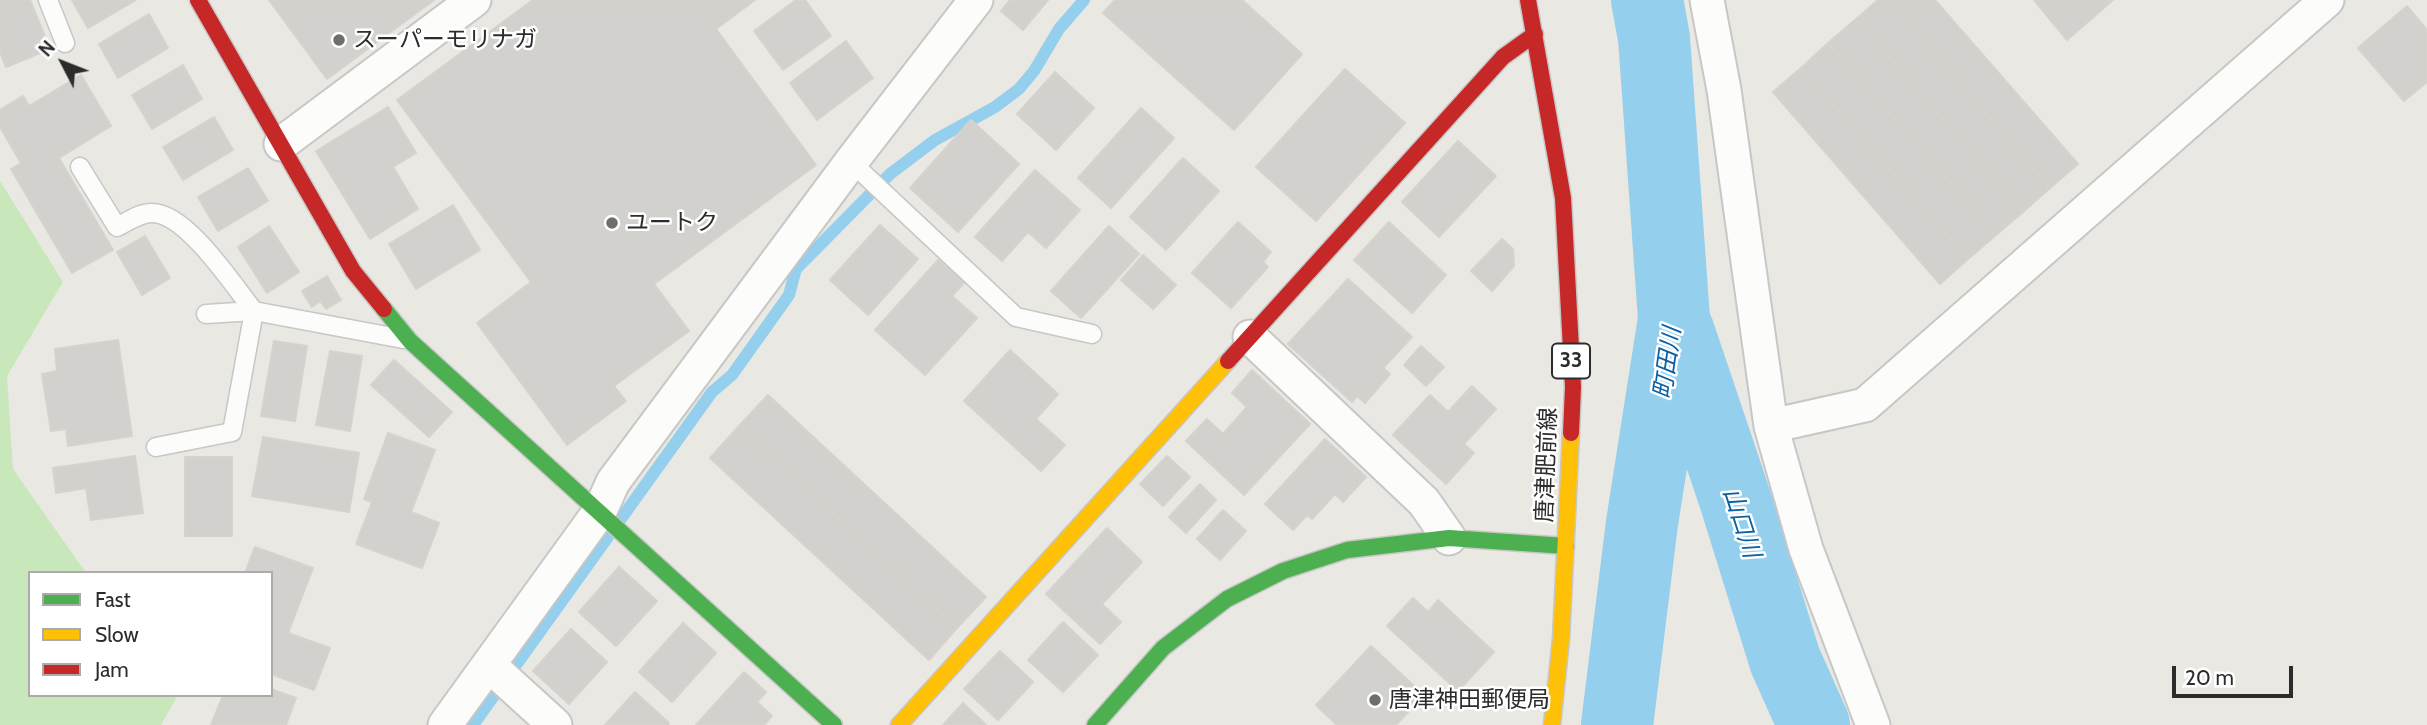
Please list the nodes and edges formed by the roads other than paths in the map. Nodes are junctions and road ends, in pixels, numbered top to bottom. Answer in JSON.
{"nodes":[{"id":1,"x":47,"y":0,"type":"edge"},
{"id":2,"x":198,"y":0,"type":"edge"},
{"id":3,"x":474,"y":0,"type":"edge"},
{"id":4,"x":976,"y":0,"type":"edge"},
{"id":5,"x":1528,"y":0,"type":"edge"},
{"id":6,"x":1707,"y":0,"type":"edge"},
{"id":7,"x":2327,"y":0,"type":"edge"},
{"id":8,"x":1535,"y":34,"type":"junction"},
{"id":9,"x":65,"y":43,"type":"dead end"},
{"id":10,"x":281,"y":144,"type":"junction"},
{"id":11,"x":80,"y":167,"type":"dead end"},
{"id":12,"x":858,"y":169,"type":"junction"},
{"id":13,"x":254,"y":311,"type":"junction"},
{"id":14,"x":206,"y":314,"type":"dead end"},
{"id":15,"x":1092,"y":334,"type":"dead end"},
{"id":16,"x":1250,"y":337,"type":"junction"},
{"id":17,"x":410,"y":341,"type":"junction"},
{"id":18,"x":1770,"y":426,"type":"junction"},
{"id":19,"x":156,"y":447,"type":"dead end"},
{"id":20,"x":600,"y":511,"type":"junction"},
{"id":21,"x":1449,"y":538,"type":"junction"},
{"id":22,"x":1566,"y":546,"type":"junction"},
{"id":23,"x":489,"y":665,"type":"junction"},
{"id":24,"x":445,"y":725,"type":"edge"},
{"id":25,"x":555,"y":725,"type":"edge"},
{"id":26,"x":834,"y":725,"type":"edge"},
{"id":27,"x":899,"y":725,"type":"edge"},
{"id":28,"x":1095,"y":725,"type":"edge"},
{"id":29,"x":1552,"y":725,"type":"edge"},
{"id":30,"x":1873,"y":725,"type":"edge"}],
"edges":[{"from":1,"to":9,"type":"lane"},
{"from":2,"to":10,"type":"street"},
{"from":3,"to":10,"type":"street"},
{"from":4,"to":12,"type":"street"},
{"from":5,"to":8,"type":"street","name":"唐津肥前線","number":"33"},
{"from":6,"to":18,"type":"street"},
{"from":7,"to":18,"type":"street"},
{"from":8,"to":16,"type":"street"},
{"from":8,"to":22,"type":"street","name":"唐津肥前線","number":"33"},
{"from":10,"to":17,"type":"street"},
{"from":11,"to":13,"type":"lane"},
{"from":12,"to":15,"type":"lane"},
{"from":12,"to":20,"type":"street"},
{"from":13,"to":14,"type":"lane"},
{"from":13,"to":17,"type":"lane"},
{"from":13,"to":19,"type":"lane"},
{"from":16,"to":21,"type":"street"},
{"from":16,"to":27,"type":"street"},
{"from":17,"to":20,"type":"street"},
{"from":18,"to":30,"type":"street"},
{"from":20,"to":23,"type":"street"},
{"from":20,"to":26,"type":"street"},
{"from":21,"to":22,"type":"street"},
{"from":21,"to":28,"type":"street"},
{"from":22,"to":29,"type":"street","name":"唐津肥前線","number":"33"},
{"from":23,"to":24,"type":"street"},
{"from":23,"to":25,"type":"street"}]}
